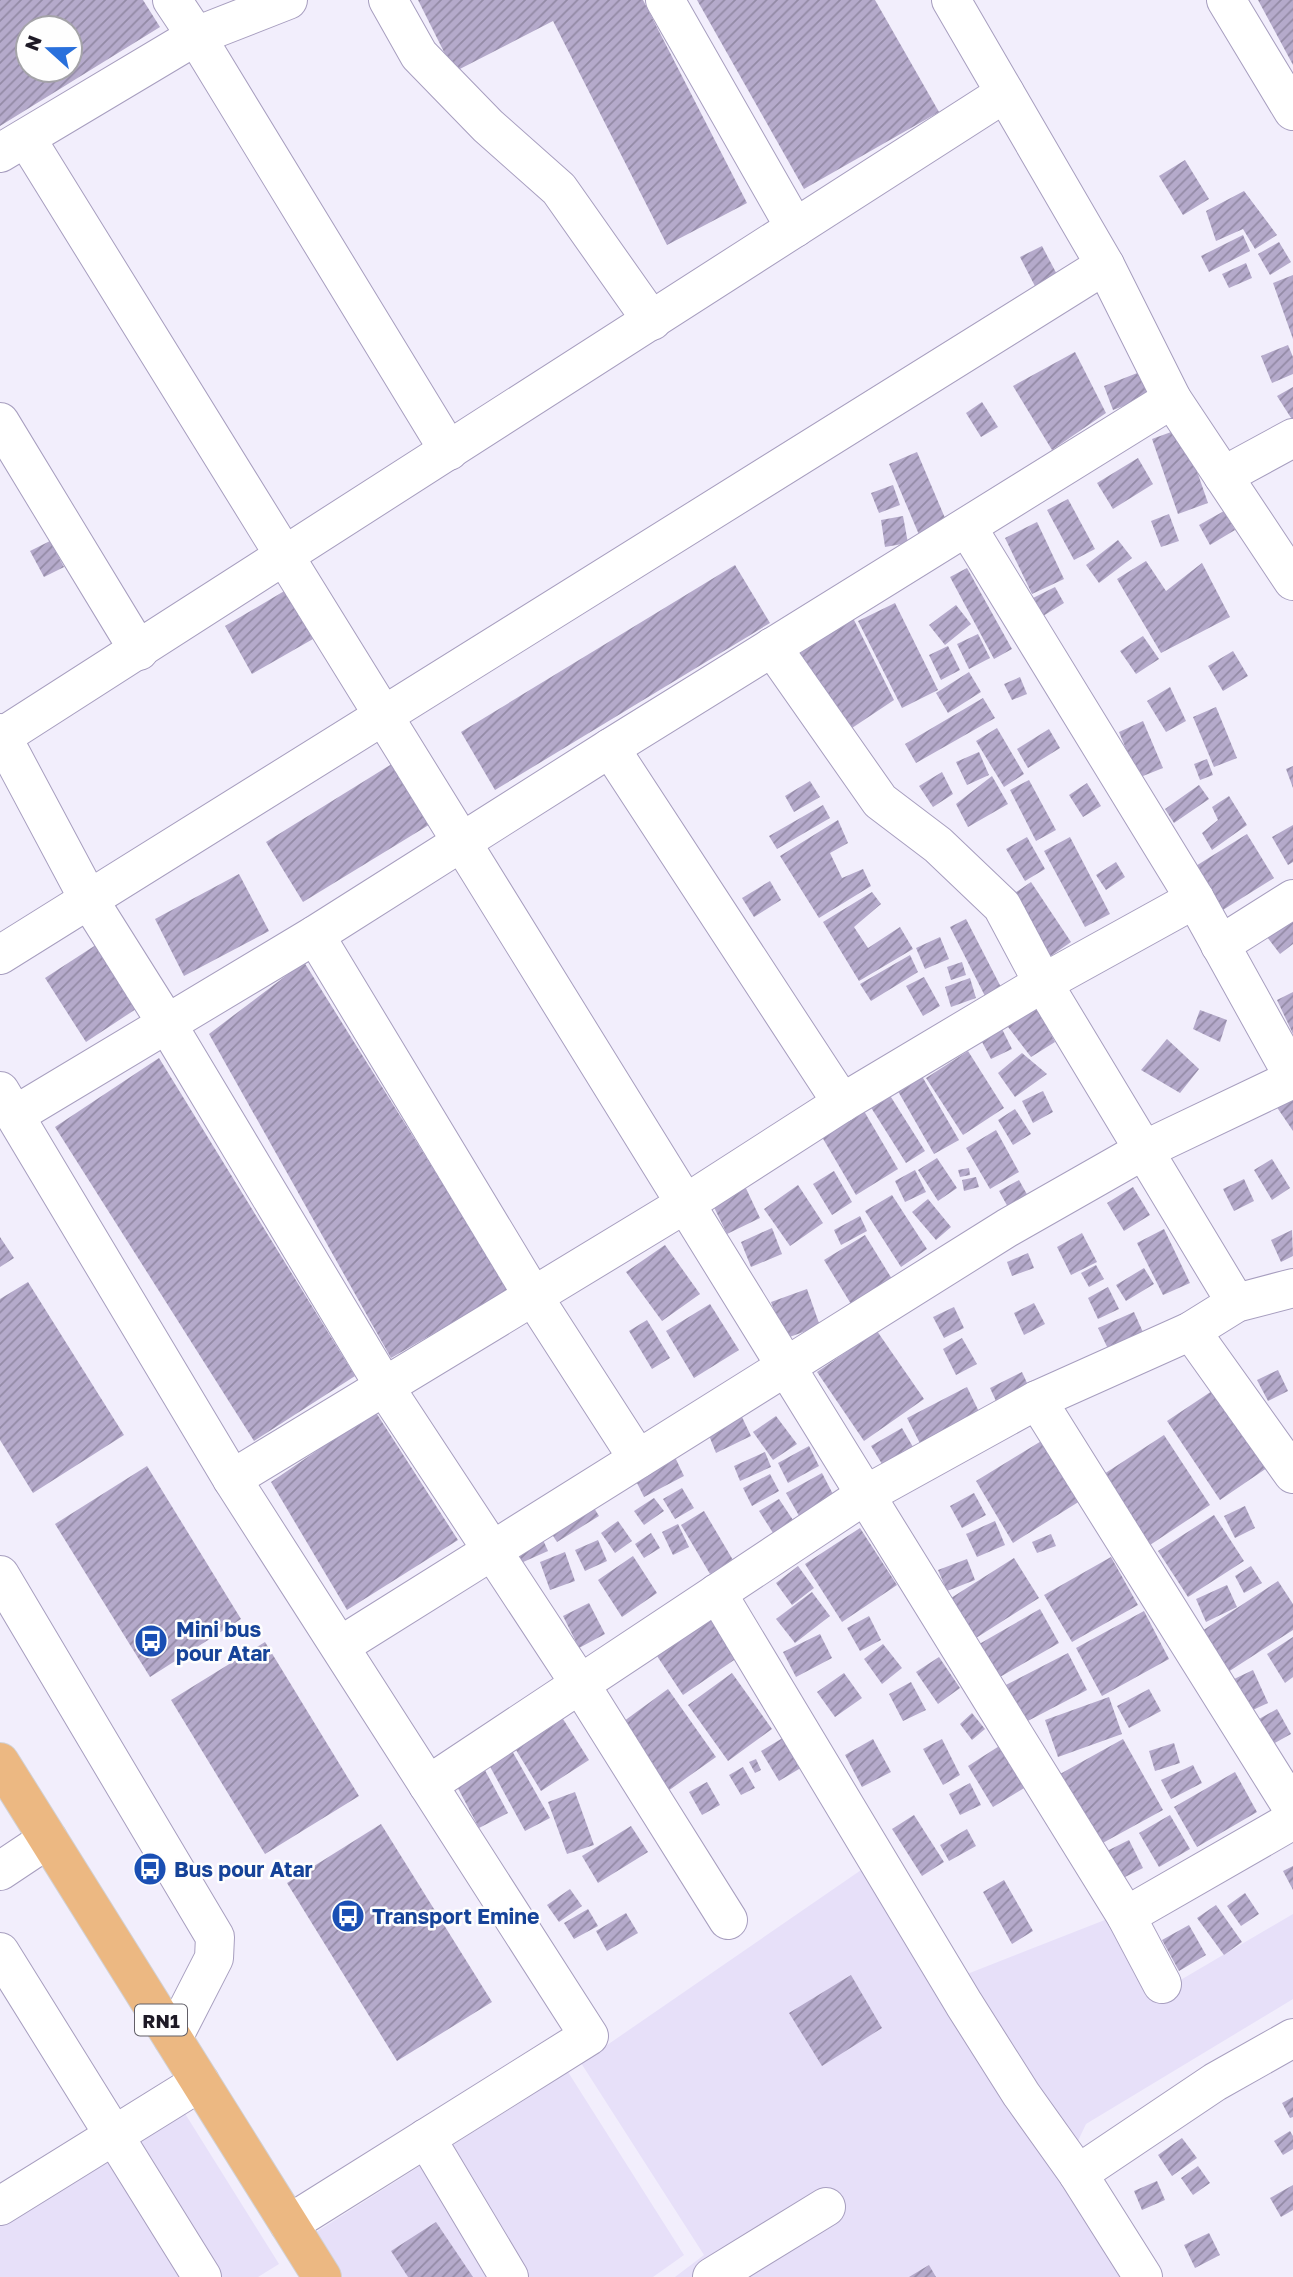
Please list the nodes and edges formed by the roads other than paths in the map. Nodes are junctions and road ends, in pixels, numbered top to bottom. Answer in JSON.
{"nodes":[{"id":1,"x":172,"y":0,"type":"edge"},
{"id":2,"x":288,"y":0,"type":"edge"},
{"id":3,"x":388,"y":0,"type":"edge"},
{"id":4,"x":665,"y":0,"type":"edge"},
{"id":5,"x":951,"y":0,"type":"edge"},
{"id":6,"x":1226,"y":0,"type":"edge"},
{"id":7,"x":196,"y":36,"type":"junction"},
{"id":8,"x":1005,"y":93,"type":"junction"},
{"id":9,"x":1293,"y":111,"type":"edge"},
{"id":10,"x":13,"y":146,"type":"edge"},
{"id":11,"x":795,"y":228,"type":"junction"},
{"id":12,"x":1105,"y":265,"type":"junction"},
{"id":13,"x":652,"y":321,"type":"junction"},
{"id":14,"x":1172,"y":399,"type":"junction"},
{"id":15,"x":0,"y":422,"type":"edge"},
{"id":16,"x":1293,"y":438,"type":"edge"},
{"id":17,"x":449,"y":451,"type":"junction"},
{"id":18,"x":1223,"y":476,"type":"junction"},
{"id":19,"x":967,"y":527,"type":"junction"},
{"id":20,"x":285,"y":556,"type":"junction"},
{"id":21,"x":1293,"y":581,"type":"edge"},
{"id":22,"x":772,"y":647,"type":"junction"},
{"id":23,"x":139,"y":651,"type":"junction"},
{"id":24,"x":383,"y":716,"type":"junction"},
{"id":25,"x":1,"y":736,"type":"edge"},
{"id":26,"x":610,"y":748,"type":"junction"},
{"id":27,"x":463,"y":842,"type":"junction"},
{"id":28,"x":1195,"y":899,"type":"junction"},
{"id":29,"x":1293,"y":899,"type":"edge"},
{"id":30,"x":89,"y":900,"type":"junction"},
{"id":31,"x":315,"y":935,"type":"junction"},
{"id":32,"x":1220,"y":944,"type":"junction"},
{"id":33,"x":0,"y":955,"type":"edge"},
{"id":34,"x":1044,"y":983,"type":"junction"},
{"id":35,"x":167,"y":1024,"type":"junction"},
{"id":36,"x":1293,"y":1078,"type":"edge"},
{"id":37,"x":7,"y":1103,"type":"edge"},
{"id":38,"x":842,"y":1103,"type":"junction"},
{"id":39,"x":1144,"y":1150,"type":"junction"},
{"id":40,"x":685,"y":1204,"type":"junction"},
{"id":41,"x":1293,"y":1288,"type":"edge"},
{"id":42,"x":533,"y":1296,"type":"junction"},
{"id":43,"x":1236,"y":1303,"type":"junction"},
{"id":44,"x":1191,"y":1331,"type":"junction"},
{"id":45,"x":787,"y":1365,"type":"junction"},
{"id":46,"x":384,"y":1386,"type":"junction"},
{"id":47,"x":1037,"y":1400,"type":"junction"},
{"id":48,"x":638,"y":1459,"type":"junction"},
{"id":49,"x":1293,"y":1474,"type":"edge"},
{"id":50,"x":232,"y":1479,"type":"junction"},
{"id":51,"x":865,"y":1495,"type":"junction"},
{"id":52,"x":491,"y":1551,"type":"junction"},
{"id":53,"x":0,"y":1575,"type":"edge"},
{"id":54,"x":717,"y":1593,"type":"junction"},
{"id":55,"x":340,"y":1646,"type":"junction"},
{"id":56,"x":580,"y":1684,"type":"junction"},
{"id":57,"x":0,"y":1762,"type":"edge"},
{"id":58,"x":428,"y":1785,"type":"junction"},
{"id":59,"x":1293,"y":1809,"type":"edge"},
{"id":60,"x":1293,"y":1820,"type":"edge"},
{"id":61,"x":48,"y":1839,"type":"junction"},
{"id":62,"x":0,"y":1871,"type":"edge"},
{"id":63,"x":1126,"y":1916,"type":"junction"},
{"id":64,"x":728,"y":1920,"type":"dead end"},
{"id":65,"x":0,"y":1952,"type":"edge"},
{"id":66,"x":1162,"y":1984,"type":"dead end"},
{"id":67,"x":173,"y":2038,"type":"junction"},
{"id":68,"x":1293,"y":2038,"type":"edge"},
{"id":69,"x":200,"y":2082,"type":"junction"},
{"id":70,"x":116,"y":2136,"type":"junction"},
{"id":71,"x":426,"y":2138,"type":"junction"},
{"id":72,"x":1078,"y":2174,"type":"junction"},
{"id":73,"x":0,"y":2206,"type":"edge"},
{"id":74,"x":826,"y":2207,"type":"dead end"},
{"id":75,"x":289,"y":2224,"type":"junction"},
{"id":76,"x":309,"y":2273,"type":"edge"},
{"id":77,"x":202,"y":2277,"type":"edge"},
{"id":78,"x":509,"y":2277,"type":"edge"},
{"id":79,"x":712,"y":2277,"type":"edge"},
{"id":80,"x":1143,"y":2277,"type":"edge"}],
"edges":[{"from":1,"to":7,"type":"street"},
{"from":2,"to":7,"type":"street"},
{"from":3,"to":13,"type":"street"},
{"from":4,"to":11,"type":"street"},
{"from":5,"to":8,"type":"street"},
{"from":6,"to":9,"type":"street"},
{"from":7,"to":10,"type":"street"},
{"from":7,"to":17,"type":"street"},
{"from":8,"to":11,"type":"street"},
{"from":8,"to":12,"type":"street"},
{"from":10,"to":20,"type":"street"},
{"from":11,"to":13,"type":"street"},
{"from":12,"to":14,"type":"street"},
{"from":12,"to":24,"type":"street"},
{"from":13,"to":17,"type":"street"},
{"from":14,"to":18,"type":"street"},
{"from":14,"to":19,"type":"street"},
{"from":15,"to":23,"type":"street"},
{"from":16,"to":18,"type":"street"},
{"from":17,"to":20,"type":"street"},
{"from":18,"to":21,"type":"street"},
{"from":19,"to":22,"type":"street"},
{"from":19,"to":28,"type":"street"},
{"from":20,"to":23,"type":"street"},
{"from":20,"to":24,"type":"street"},
{"from":22,"to":26,"type":"street"},
{"from":22,"to":34,"type":"street"},
{"from":23,"to":25,"type":"street"},
{"from":24,"to":27,"type":"street"},
{"from":24,"to":30,"type":"street"},
{"from":25,"to":30,"type":"street"},
{"from":26,"to":27,"type":"street"},
{"from":26,"to":38,"type":"street"},
{"from":27,"to":31,"type":"street"},
{"from":27,"to":40,"type":"street"},
{"from":28,"to":32,"type":"street"},
{"from":28,"to":34,"type":"street"},
{"from":29,"to":32,"type":"street"},
{"from":30,"to":33,"type":"street"},
{"from":30,"to":35,"type":"street"},
{"from":31,"to":35,"type":"street"},
{"from":31,"to":42,"type":"street"},
{"from":32,"to":36,"type":"street"},
{"from":34,"to":38,"type":"street"},
{"from":34,"to":39,"type":"street"},
{"from":35,"to":37,"type":"street"},
{"from":35,"to":46,"type":"street"},
{"from":36,"to":39,"type":"street"},
{"from":37,"to":50,"type":"street"},
{"from":38,"to":40,"type":"street"},
{"from":39,"to":43,"type":"street"},
{"from":39,"to":45,"type":"street"},
{"from":40,"to":42,"type":"street"},
{"from":40,"to":45,"type":"street"},
{"from":41,"to":43,"type":"street"},
{"from":42,"to":46,"type":"street"},
{"from":42,"to":48,"type":"street"},
{"from":43,"to":44,"type":"street"},
{"from":44,"to":47,"type":"street"},
{"from":44,"to":49,"type":"street"},
{"from":45,"to":48,"type":"street"},
{"from":45,"to":51,"type":"street"},
{"from":46,"to":50,"type":"street"},
{"from":46,"to":52,"type":"street"},
{"from":47,"to":51,"type":"street"},
{"from":47,"to":59,"type":"street"},
{"from":48,"to":52,"type":"street"},
{"from":50,"to":55,"type":"street"},
{"from":51,"to":54,"type":"street"},
{"from":51,"to":63,"type":"street"},
{"from":52,"to":55,"type":"street"},
{"from":52,"to":56,"type":"street"},
{"from":53,"to":67,"type":"street"},
{"from":54,"to":56,"type":"street"},
{"from":54,"to":72,"type":"street"},
{"from":55,"to":58,"type":"street"},
{"from":56,"to":58,"type":"street"},
{"from":56,"to":64,"type":"street"},
{"from":57,"to":61,"type":"highway","number":"RN1"},
{"from":58,"to":71,"type":"street"},
{"from":60,"to":63,"type":"street"},
{"from":61,"to":62,"type":"street"},
{"from":61,"to":67,"type":"highway","number":"RN1"},
{"from":63,"to":66,"type":"street"},
{"from":65,"to":70,"type":"street"},
{"from":67,"to":69,"type":"highway","number":"RN1"},
{"from":68,"to":72,"type":"street"},
{"from":69,"to":70,"type":"street"},
{"from":69,"to":75,"type":"highway","number":"RN1"},
{"from":70,"to":73,"type":"street"},
{"from":70,"to":77,"type":"street"},
{"from":71,"to":75,"type":"street"},
{"from":71,"to":78,"type":"street"},
{"from":72,"to":80,"type":"street"},
{"from":74,"to":79,"type":"street"},
{"from":75,"to":76,"type":"highway","number":"RN1"}]}
